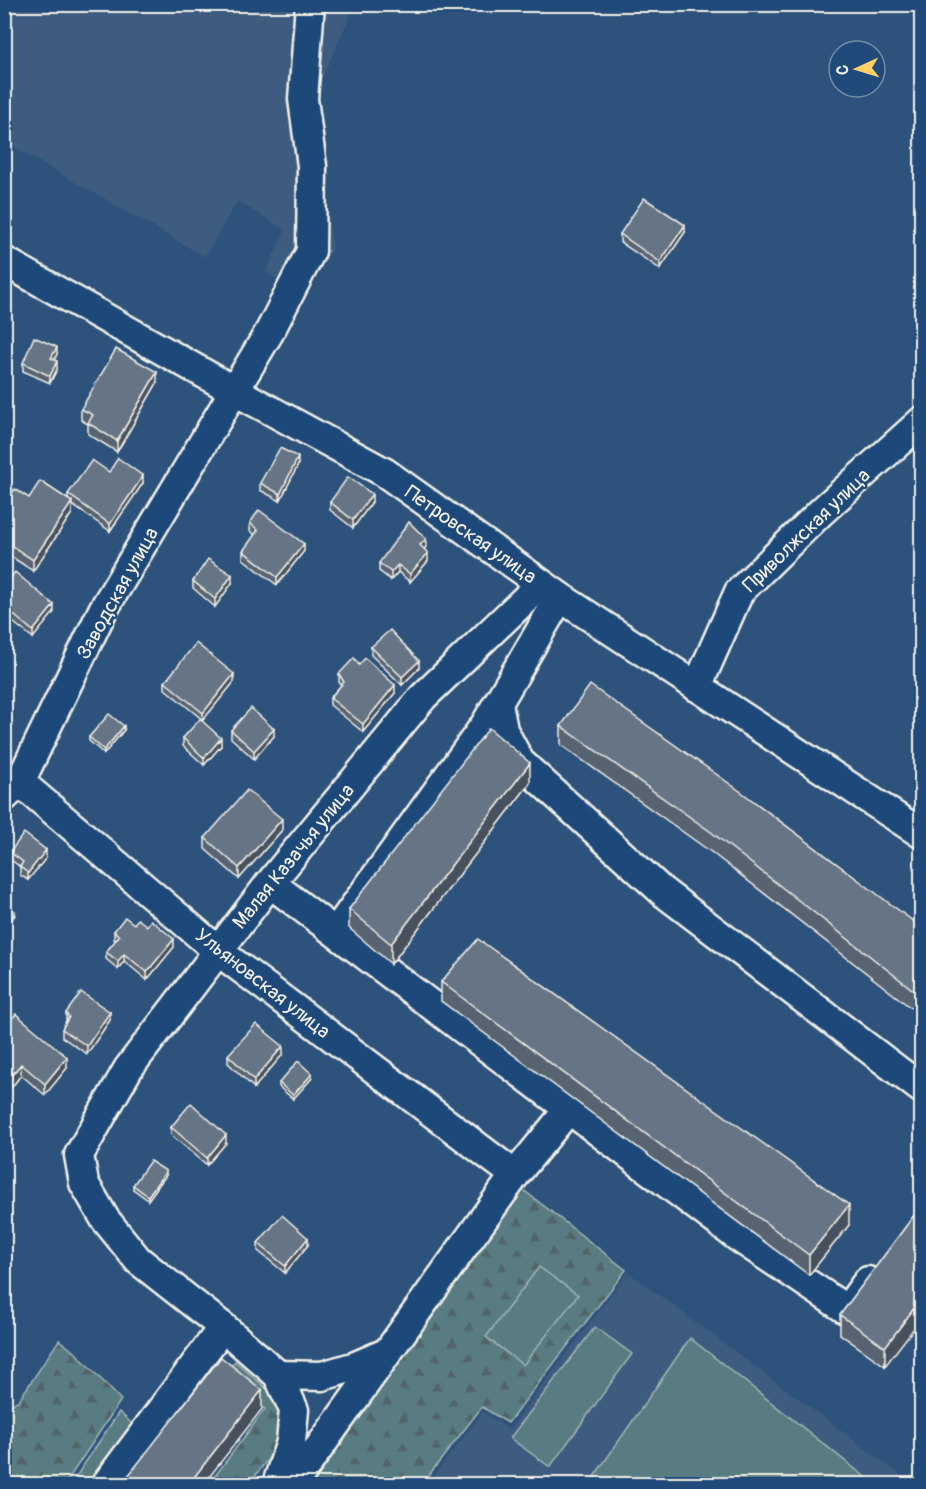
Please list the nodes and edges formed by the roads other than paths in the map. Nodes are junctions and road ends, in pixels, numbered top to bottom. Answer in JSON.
{"nodes":[{"id":1,"x":310,"y":4,"type":"edge"},
{"id":2,"x":4,"y":261,"type":"edge"},
{"id":3,"x":235,"y":391,"type":"junction"},
{"id":4,"x":921,"y":421,"type":"edge"},
{"id":5,"x":551,"y":591,"type":"junction"},
{"id":6,"x":697,"y":687,"type":"junction"},
{"id":7,"x":498,"y":704,"type":"junction"},
{"id":8,"x":12,"y":789,"type":"edge"},
{"id":9,"x":921,"y":834,"type":"edge"},
{"id":10,"x":270,"y":882,"type":"junction"},
{"id":11,"x":336,"y":932,"type":"junction"},
{"id":12,"x":218,"y":951,"type":"junction"},
{"id":13,"x":921,"y":1089,"type":"edge"},
{"id":14,"x":569,"y":1109,"type":"junction"},
{"id":15,"x":515,"y":1175,"type":"junction"},
{"id":16,"x":881,"y":1264,"type":"edge"},
{"id":17,"x":223,"y":1327,"type":"junction"},
{"id":18,"x":386,"y":1353,"type":"junction"},
{"id":19,"x":278,"y":1375,"type":"junction"},
{"id":20,"x":106,"y":1485,"type":"edge"},
{"id":21,"x":277,"y":1485,"type":"edge"},
{"id":22,"x":293,"y":1485,"type":"edge"}],
"edges":[{"from":1,"to":3,"type":"street","name":"Заводская улица"},
{"from":2,"to":3,"type":"street","name":"Петровская улица"},
{"from":3,"to":5,"type":"street","name":"Петровская улица"},
{"from":3,"to":8,"type":"street","name":"Заводская улица"},
{"from":4,"to":6,"type":"street","name":"Приволжская улица"},
{"from":5,"to":6,"type":"street","name":"Петровская улица"},
{"from":5,"to":7,"type":"street"},
{"from":5,"to":10,"type":"street","name":"Малая Казачья улица"},
{"from":6,"to":9,"type":"street","name":"Петровская улица"},
{"from":7,"to":11,"type":"street"},
{"from":7,"to":13,"type":"street"},
{"from":8,"to":12,"type":"street","name":"Ульяновская улица"},
{"from":10,"to":11,"type":"street"},
{"from":10,"to":12,"type":"street","name":"Малая Казачья улица"},
{"from":11,"to":14,"type":"street"},
{"from":12,"to":15,"type":"street","name":"Ульяновская улица"},
{"from":12,"to":17,"type":"street","name":"Малая Казачья улица"},
{"from":14,"to":15,"type":"street"},
{"from":14,"to":16,"type":"street"},
{"from":15,"to":18,"type":"street"},
{"from":17,"to":19,"type":"street"},
{"from":17,"to":20,"type":"street"},
{"from":18,"to":19,"type":"street"},
{"from":18,"to":22,"type":"street"},
{"from":19,"to":21,"type":"street"}]}
